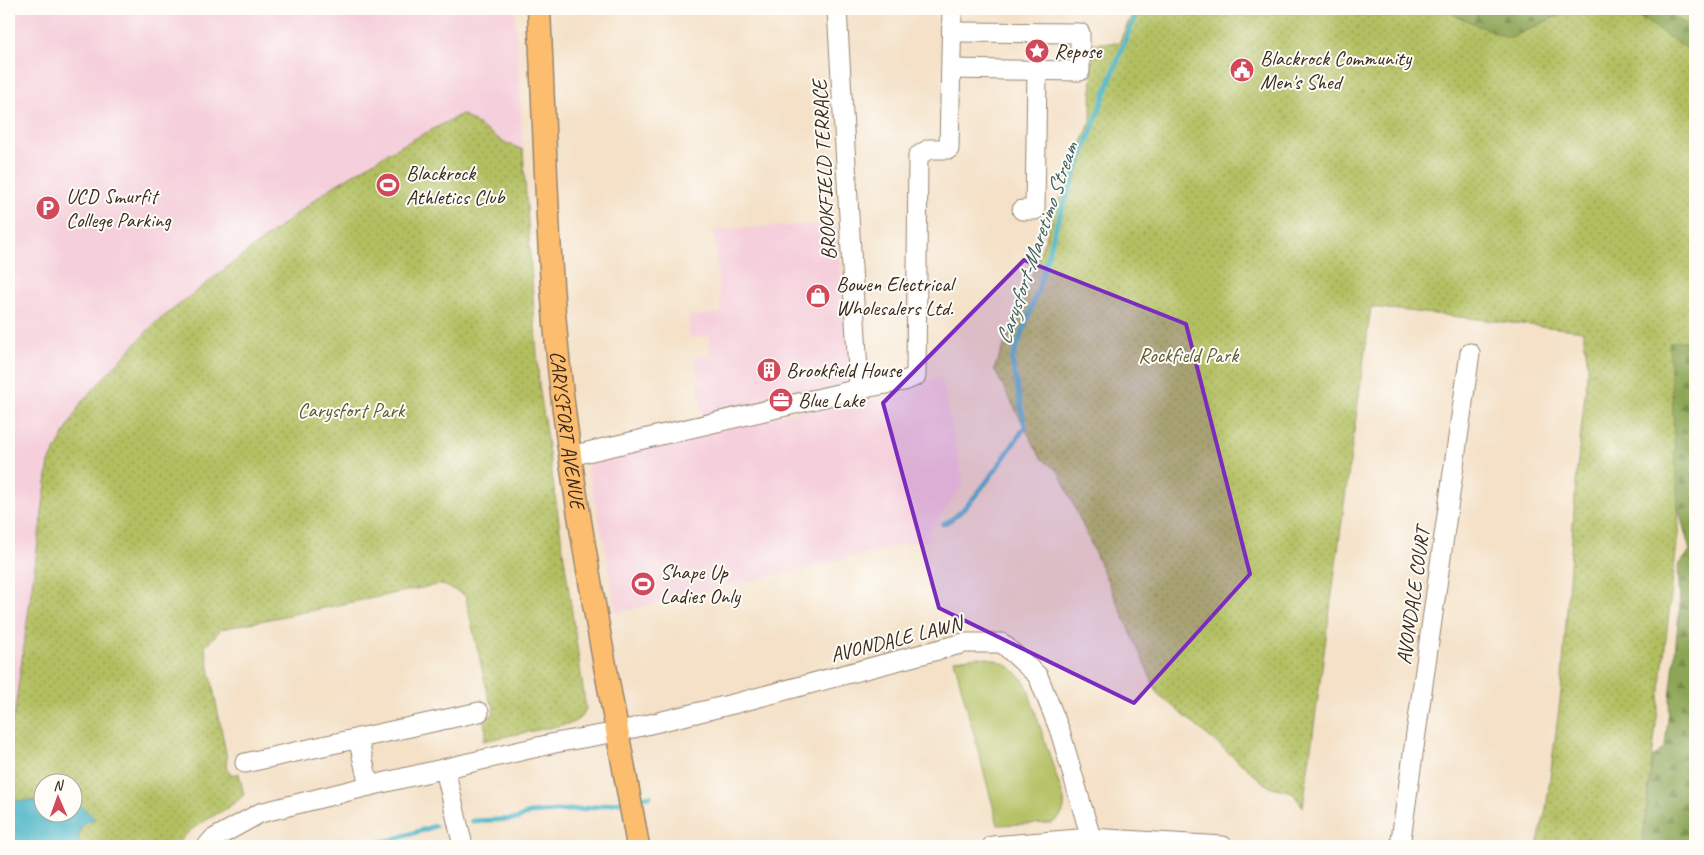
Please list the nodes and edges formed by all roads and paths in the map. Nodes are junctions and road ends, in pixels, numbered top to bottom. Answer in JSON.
{"nodes":[{"id":1,"x":539,"y":9,"type":"edge"},
{"id":2,"x":837,"y":9,"type":"edge"},
{"id":3,"x":952,"y":9,"type":"edge"},
{"id":4,"x":952,"y":32,"type":"junction"},
{"id":5,"x":951,"y":68,"type":"junction"},
{"id":6,"x":1037,"y":71,"type":"junction"},
{"id":7,"x":1022,"y":210,"type":"dead end"},
{"id":8,"x":1470,"y":353,"type":"dead end"},
{"id":9,"x":860,"y":389,"type":"junction"},
{"id":10,"x":570,"y":456,"type":"junction"},
{"id":11,"x":478,"y":712,"type":"dead end"},
{"id":12,"x":617,"y":732,"type":"junction"},
{"id":13,"x":358,"y":738,"type":"junction"},
{"id":14,"x":245,"y":762,"type":"dead end"},
{"id":15,"x":445,"y":769,"type":"junction"},
{"id":16,"x":369,"y":786,"type":"junction"},
{"id":17,"x":1092,"y":838,"type":"junction"},
{"id":18,"x":207,"y":846,"type":"edge"},
{"id":19,"x":463,"y":846,"type":"edge"},
{"id":20,"x":638,"y":846,"type":"edge"},
{"id":21,"x":992,"y":846,"type":"edge"},
{"id":22,"x":1223,"y":846,"type":"edge"},
{"id":23,"x":1400,"y":846,"type":"edge"}],
"edges":[{"from":1,"to":10,"type":"main road","name":"CARYSFORT AVENUE"},
{"from":2,"to":9,"type":"street","name":"BROOKFIELD TERRACE"},
{"from":3,"to":4,"type":"street"},
{"from":4,"to":5,"type":"street"},
{"from":4,"to":6,"type":"street"},
{"from":5,"to":6,"type":"street"},
{"from":5,"to":9,"type":"street"},
{"from":6,"to":7,"type":"street"},
{"from":8,"to":23,"type":"street","name":"AVONDALE COURT"},
{"from":9,"to":10,"type":"street"},
{"from":10,"to":12,"type":"main road","name":"CARYSFORT AVENUE"},
{"from":11,"to":13,"type":"street"},
{"from":12,"to":15,"type":"street"},
{"from":12,"to":17,"type":"street","name":"AVONDALE LAWN"},
{"from":12,"to":20,"type":"main road","name":"CARYSFORT AVENUE"},
{"from":13,"to":14,"type":"street"},
{"from":13,"to":16,"type":"street"},
{"from":15,"to":16,"type":"street"},
{"from":15,"to":19,"type":"street"},
{"from":16,"to":18,"type":"street"},
{"from":17,"to":21,"type":"street"},
{"from":17,"to":22,"type":"street"}]}
